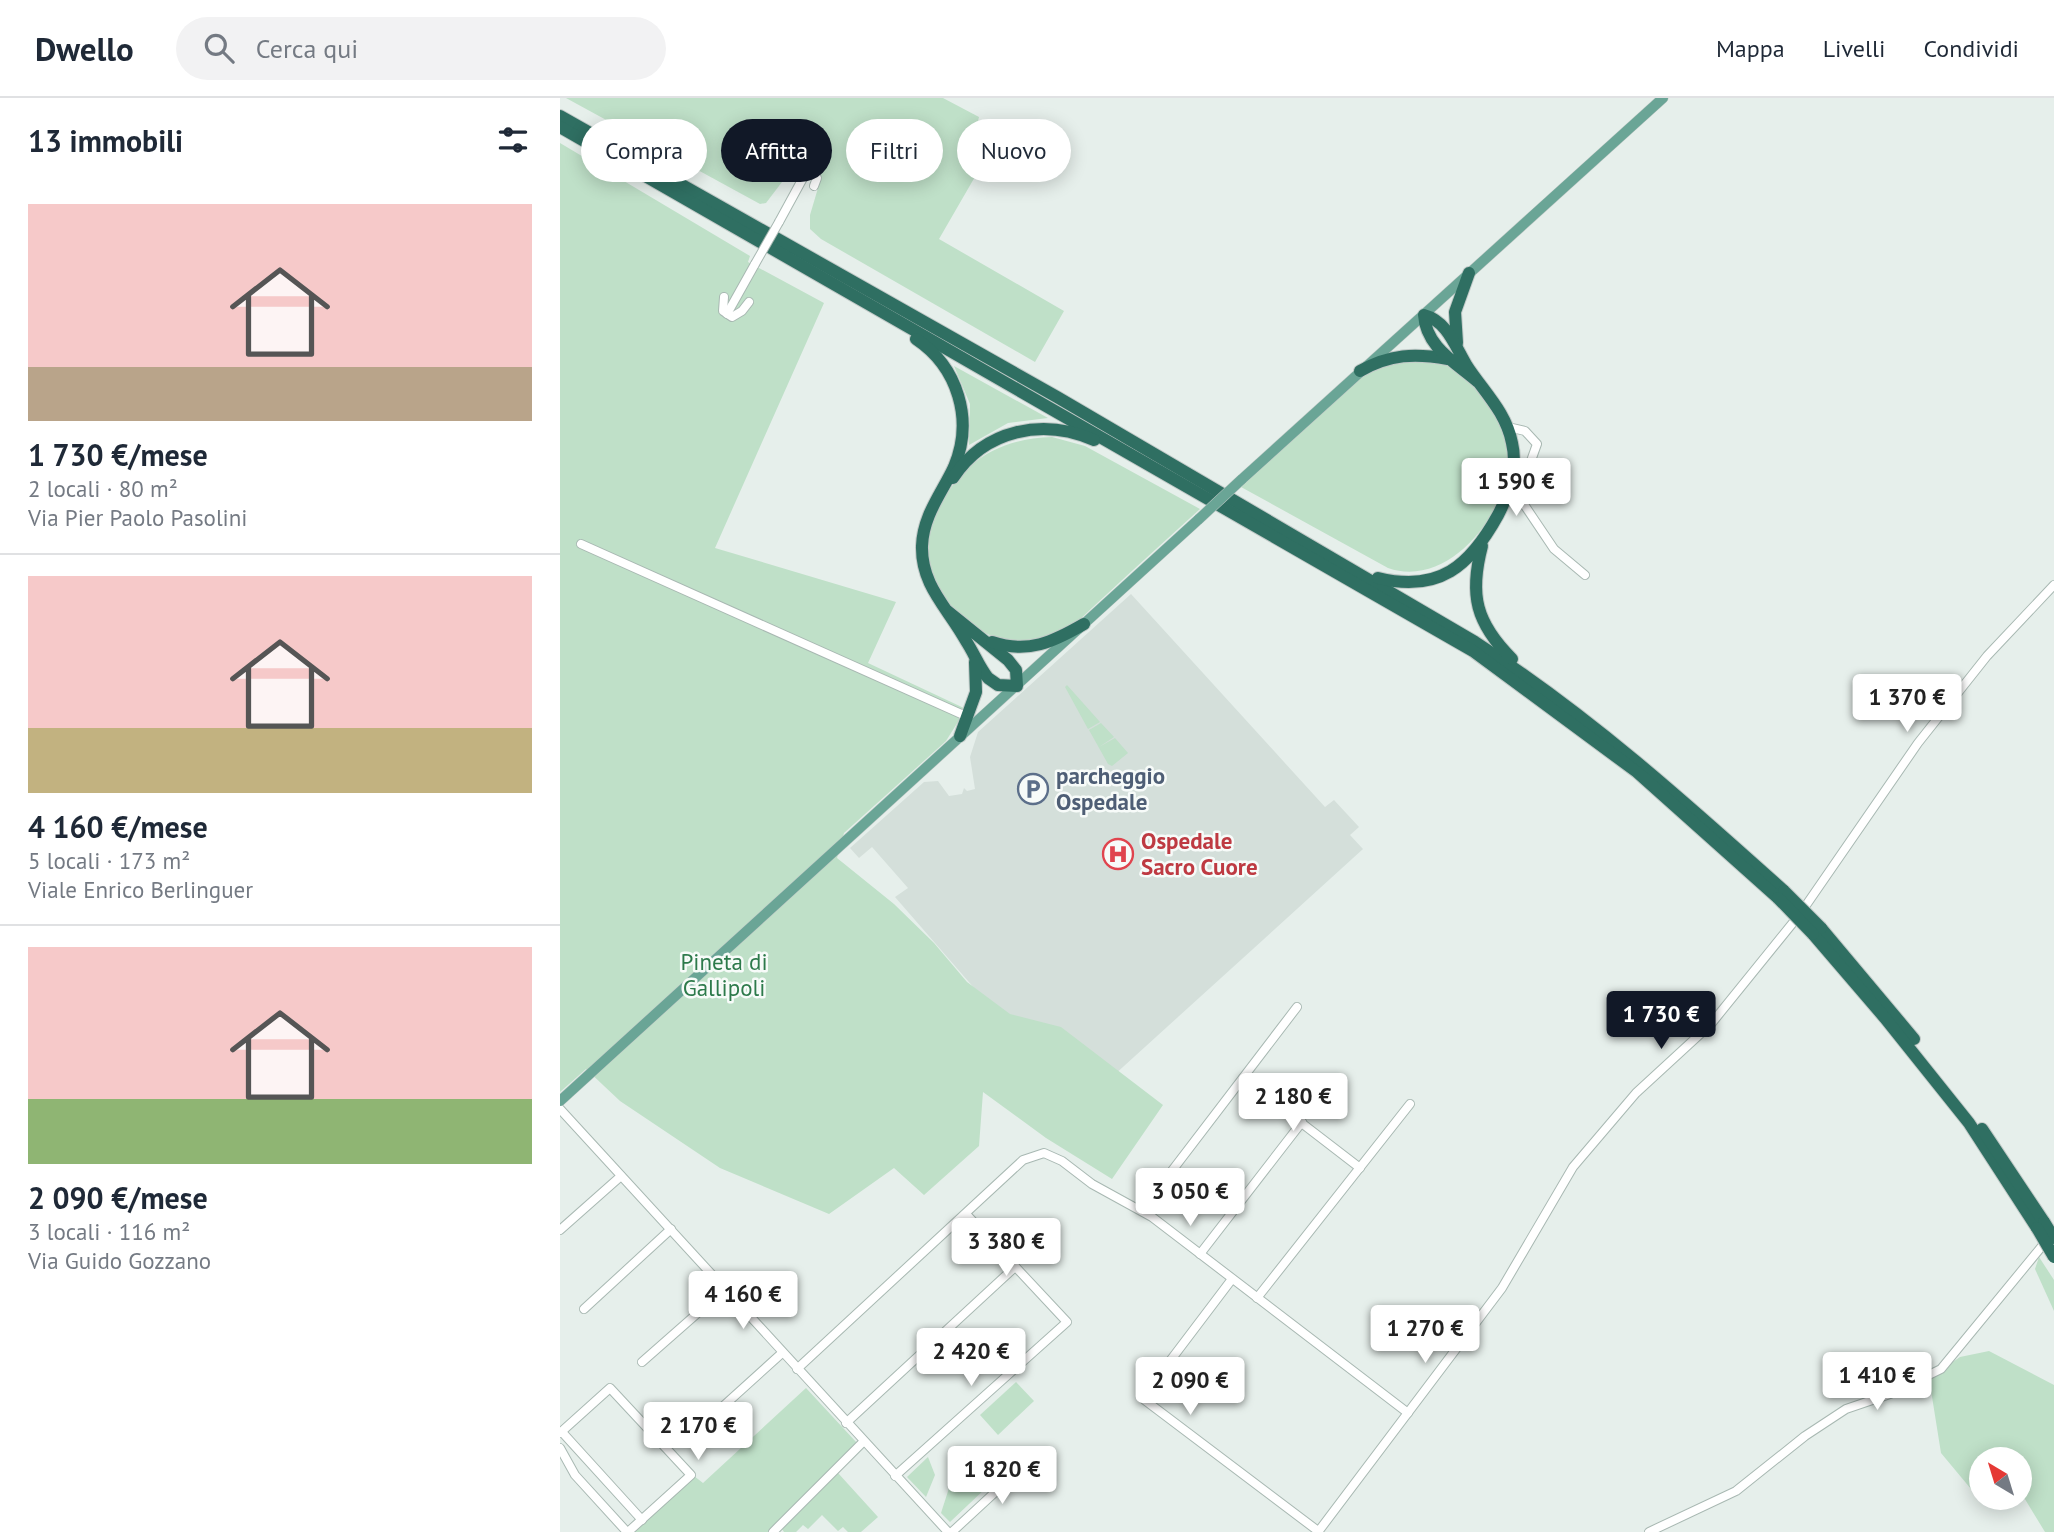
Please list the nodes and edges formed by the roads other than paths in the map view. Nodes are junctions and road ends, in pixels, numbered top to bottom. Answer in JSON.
{"nodes":[{"id":1,"x":1663,"y":98,"type":"edge"},
{"id":2,"x":560,"y":116,"type":"edge"},
{"id":3,"x":560,"y":127,"type":"edge"},
{"id":4,"x":801,"y":182,"type":"edge"},
{"id":5,"x":816,"y":182,"type":"edge"},
{"id":6,"x":814,"y":186,"type":"dead end"},
{"id":7,"x":1469,"y":273,"type":"junction"},
{"id":8,"x":816,"y":275,"type":"junction"},
{"id":9,"x":724,"y":297,"type":"dead end"},
{"id":10,"x":749,"y":302,"type":"dead end"},
{"id":11,"x":727,"y":314,"type":"junction"},
{"id":12,"x":1424,"y":314,"type":"junction"},
{"id":13,"x":1458,"y":346,"type":"junction"},
{"id":14,"x":1448,"y":359,"type":"junction"},
{"id":15,"x":1360,"y":371,"type":"junction"},
{"id":16,"x":1478,"y":382,"type":"junction"},
{"id":17,"x":1508,"y":427,"type":"junction"},
{"id":18,"x":1186,"y":486,"type":"junction"},
{"id":19,"x":929,"y":516,"type":"junction"},
{"id":20,"x":1484,"y":540,"type":"junction"},
{"id":21,"x":581,"y":544,"type":"dead end"},
{"id":22,"x":1364,"y":575,"type":"junction"},
{"id":23,"x":1585,"y":575,"type":"dead end"},
{"id":24,"x":2054,"y":585,"type":"edge"},
{"id":25,"x":946,"y":610,"type":"junction"},
{"id":26,"x":1084,"y":624,"type":"junction"},
{"id":27,"x":973,"y":633,"type":"junction"},
{"id":28,"x":973,"y":654,"type":"junction"},
{"id":29,"x":1533,"y":679,"type":"junction"},
{"id":30,"x":1017,"y":686,"type":"junction"},
{"id":31,"x":968,"y":717,"type":"junction"},
{"id":32,"x":960,"y":736,"type":"junction"},
{"id":33,"x":1781,"y":894,"type":"junction"},
{"id":34,"x":1297,"y":1007,"type":"dead end"},
{"id":35,"x":1243,"y":1078,"type":"junction"},
{"id":36,"x":560,"y":1101,"type":"edge"},
{"id":37,"x":1410,"y":1104,"type":"dead end"},
{"id":38,"x":560,"y":1109,"type":"edge"},
{"id":39,"x":1302,"y":1122,"type":"junction"},
{"id":40,"x":1360,"y":1168,"type":"junction"},
{"id":41,"x":621,"y":1176,"type":"junction"},
{"id":42,"x":1142,"y":1210,"type":"junction"},
{"id":43,"x":966,"y":1214,"type":"junction"},
{"id":44,"x":2040,"y":1225,"type":"junction"},
{"id":45,"x":671,"y":1229,"type":"junction"},
{"id":46,"x":560,"y":1230,"type":"edge"},
{"id":47,"x":2054,"y":1233,"type":"edge"},
{"id":48,"x":2054,"y":1238,"type":"edge"},
{"id":49,"x":1200,"y":1254,"type":"junction"},
{"id":50,"x":2054,"y":1256,"type":"edge"},
{"id":51,"x":1015,"y":1267,"type":"junction"},
{"id":52,"x":1232,"y":1279,"type":"junction"},
{"id":53,"x":725,"y":1289,"type":"junction"},
{"id":54,"x":1257,"y":1298,"type":"junction"},
{"id":55,"x":584,"y":1309,"type":"dead end"},
{"id":56,"x":782,"y":1353,"type":"junction"},
{"id":57,"x":642,"y":1362,"type":"dead end"},
{"id":58,"x":797,"y":1369,"type":"junction"},
{"id":59,"x":1408,"y":1413,"type":"junction"},
{"id":60,"x":846,"y":1423,"type":"junction"},
{"id":61,"x":698,"y":1429,"type":"dead end"},
{"id":62,"x":561,"y":1433,"type":"edge"},
{"id":63,"x":863,"y":1442,"type":"junction"},
{"id":64,"x":560,"y":1448,"type":"edge"},
{"id":65,"x":1032,"y":1458,"type":"dead end"},
{"id":66,"x":895,"y":1476,"type":"junction"},
{"id":67,"x":642,"y":1520,"type":"junction"},
{"id":68,"x":628,"y":1532,"type":"edge"},
{"id":69,"x":773,"y":1532,"type":"edge"},
{"id":70,"x":950,"y":1532,"type":"edge"},
{"id":71,"x":1318,"y":1532,"type":"edge"},
{"id":72,"x":1649,"y":1532,"type":"edge"}],
"edges":[{"from":1,"to":7,"type":"main road"},
{"from":2,"to":22,"type":"highway"},
{"from":3,"to":8,"type":"highway"},
{"from":4,"to":11,"type":"street","bridge":true},
{"from":5,"to":6,"type":"street"},
{"from":7,"to":12,"type":"main road"},
{"from":7,"to":13,"type":"highway"},
{"from":8,"to":18,"type":"highway"},
{"from":8,"to":19,"type":"highway"},
{"from":9,"to":11,"type":"street"},
{"from":10,"to":11,"type":"street"},
{"from":12,"to":13,"type":"highway"},
{"from":12,"to":14,"type":"highway"},
{"from":12,"to":15,"type":"main road"},
{"from":13,"to":16,"type":"highway"},
{"from":14,"to":15,"type":"highway"},
{"from":14,"to":16,"type":"highway"},
{"from":15,"to":26,"type":"main road","bridge":true},
{"from":16,"to":17,"type":"highway"},
{"from":17,"to":20,"type":"highway"},
{"from":17,"to":23,"type":"street"},
{"from":18,"to":19,"type":"highway"},
{"from":18,"to":33,"type":"highway"},
{"from":19,"to":25,"type":"highway"},
{"from":20,"to":22,"type":"highway"},
{"from":20,"to":29,"type":"highway"},
{"from":21,"to":31,"type":"street"},
{"from":22,"to":29,"type":"highway"},
{"from":24,"to":59,"type":"street"},
{"from":25,"to":27,"type":"highway"},
{"from":25,"to":28,"type":"highway"},
{"from":26,"to":27,"type":"highway"},
{"from":26,"to":30,"type":"main road"},
{"from":27,"to":30,"type":"highway"},
{"from":28,"to":30,"type":"highway"},
{"from":28,"to":31,"type":"highway"},
{"from":29,"to":33,"type":"highway"},
{"from":30,"to":32,"type":"main road"},
{"from":31,"to":32,"type":"highway"},
{"from":32,"to":36,"type":"main road"},
{"from":33,"to":44,"type":"highway","bridge":true},
{"from":34,"to":35,"type":"street"},
{"from":35,"to":39,"type":"street"},
{"from":35,"to":42,"type":"street"},
{"from":37,"to":40,"type":"street"},
{"from":38,"to":41,"type":"street"},
{"from":39,"to":40,"type":"street"},
{"from":39,"to":49,"type":"street"},
{"from":40,"to":54,"type":"street"},
{"from":41,"to":45,"type":"street"},
{"from":41,"to":46,"type":"street"},
{"from":42,"to":43,"type":"street"},
{"from":42,"to":49,"type":"street"},
{"from":43,"to":51,"type":"street"},
{"from":43,"to":58,"type":"street"},
{"from":44,"to":48,"type":"highway","bridge":true},
{"from":44,"to":50,"type":"highway","bridge":true},
{"from":45,"to":53,"type":"street"},
{"from":45,"to":55,"type":"street"},
{"from":47,"to":72,"type":"street"},
{"from":49,"to":52,"type":"street"},
{"from":51,"to":60,"type":"street"},
{"from":51,"to":66,"type":"street"},
{"from":52,"to":54,"type":"street"},
{"from":52,"to":71,"type":"street"},
{"from":53,"to":56,"type":"street"},
{"from":53,"to":57,"type":"street"},
{"from":54,"to":59,"type":"street"},
{"from":56,"to":58,"type":"street"},
{"from":56,"to":61,"type":"street"},
{"from":58,"to":60,"type":"street"},
{"from":59,"to":71,"type":"street"},
{"from":60,"to":63,"type":"street"},
{"from":62,"to":67,"type":"street"},
{"from":62,"to":67,"type":"street"},
{"from":63,"to":66,"type":"street"},
{"from":63,"to":69,"type":"street"},
{"from":64,"to":68,"type":"street"},
{"from":65,"to":70,"type":"street"},
{"from":66,"to":70,"type":"street"},
{"from":67,"to":68,"type":"street"}]}
